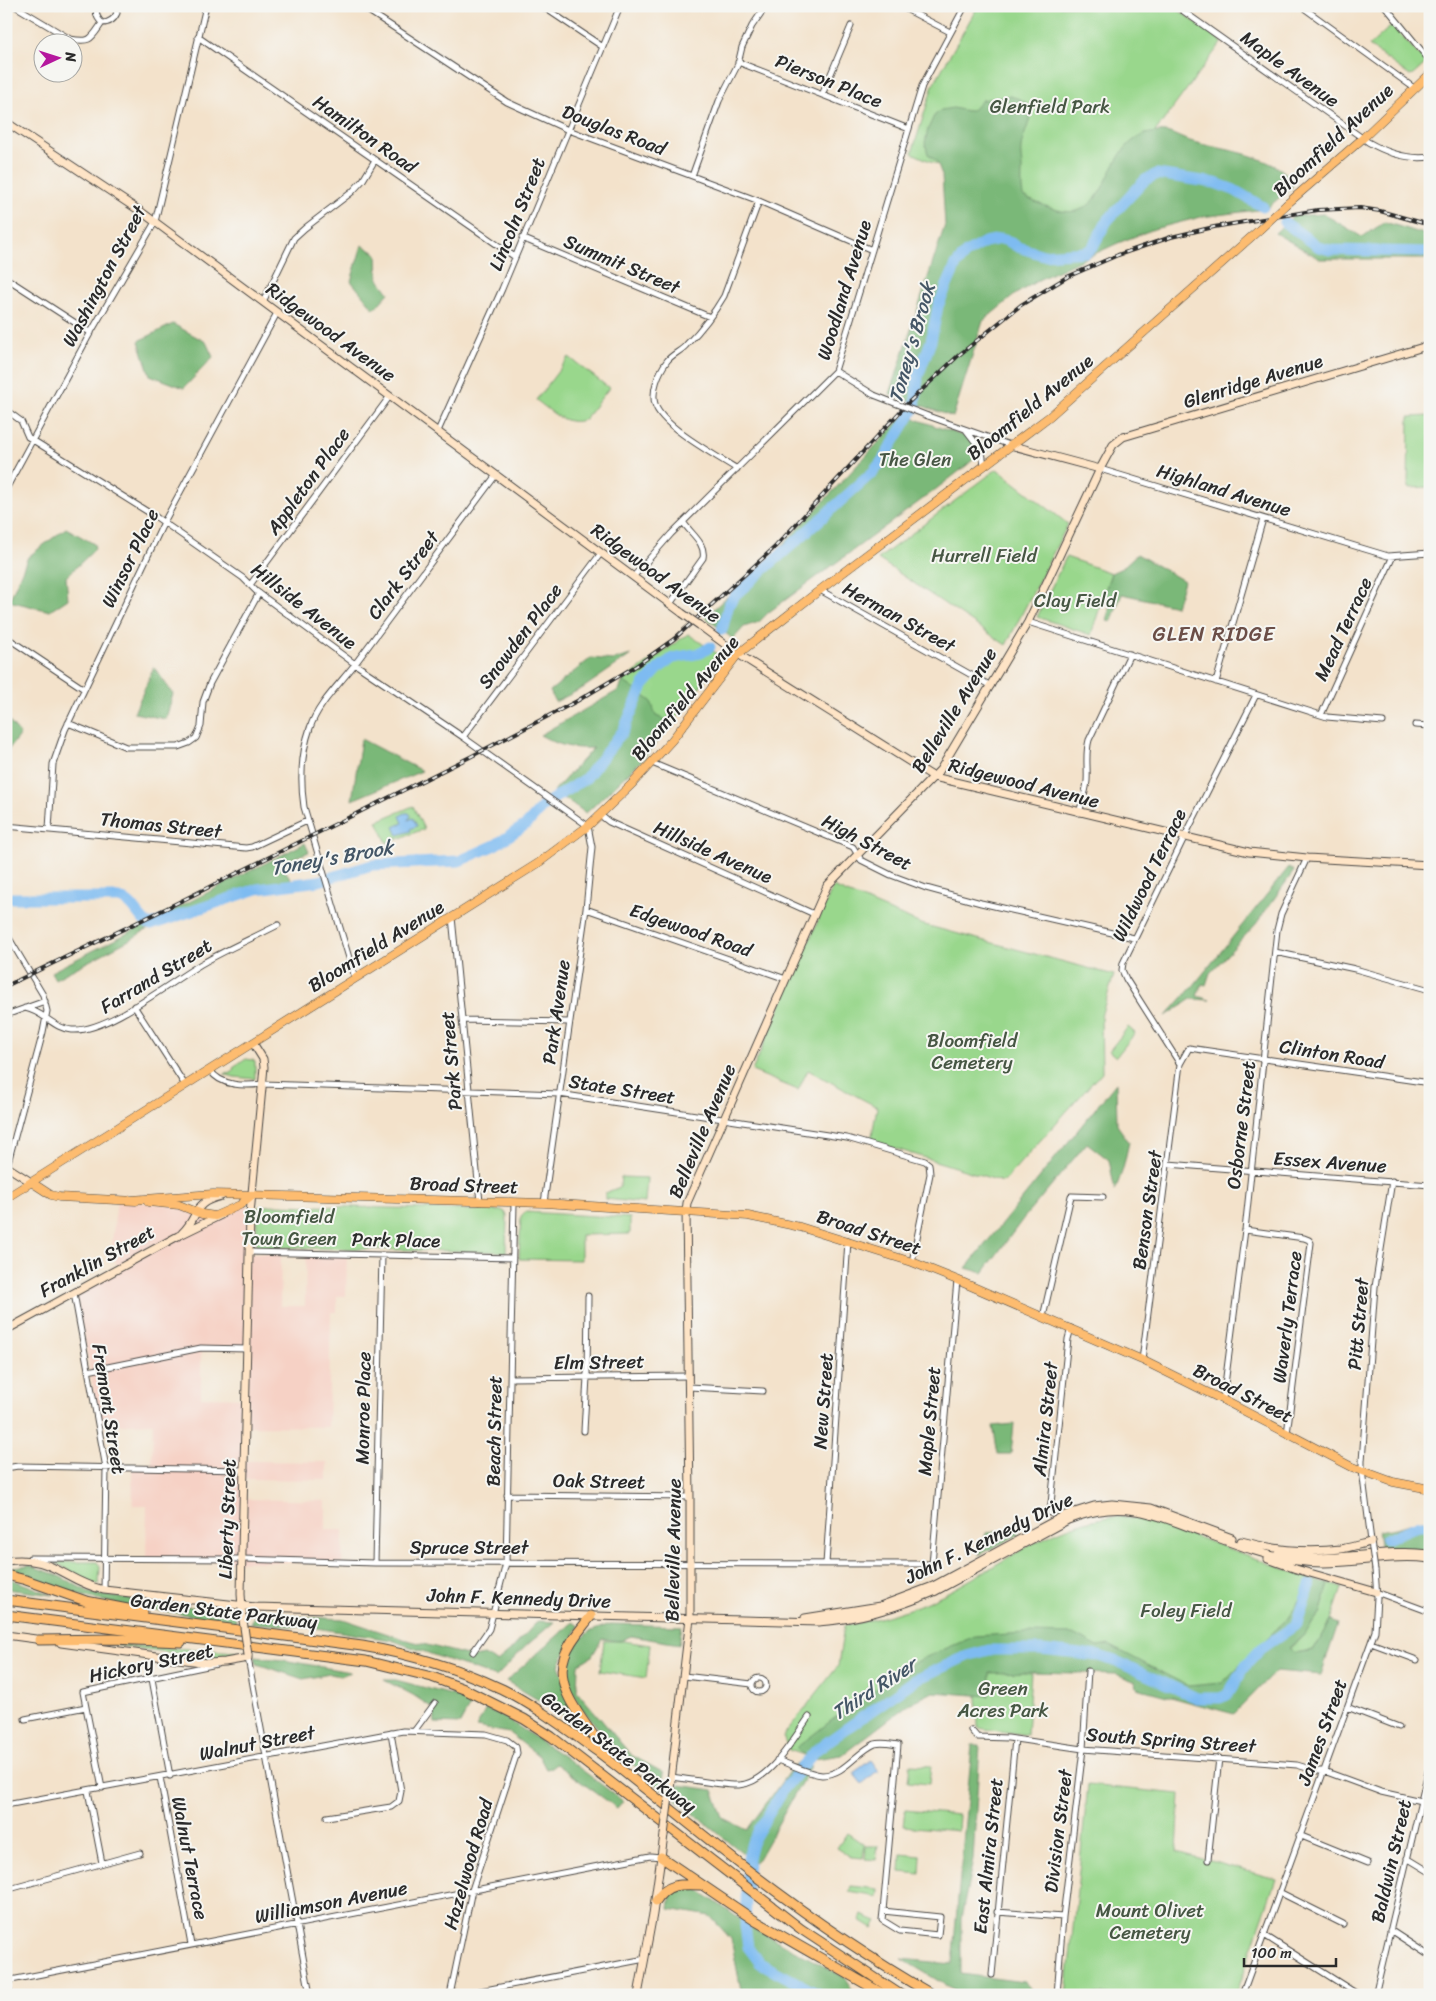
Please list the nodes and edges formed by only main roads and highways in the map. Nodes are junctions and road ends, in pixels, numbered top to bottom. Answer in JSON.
{"nodes":[{"id":1,"x":1430,"y":74,"type":"edge"},
{"id":2,"x":6,"y":122,"type":"edge"},
{"id":3,"x":1430,"y":345,"type":"edge"},
{"id":4,"x":1010,"y":445,"type":"junction"},
{"id":5,"x":1100,"y":468,"type":"junction"},
{"id":6,"x":738,"y":654,"type":"junction"},
{"id":7,"x":934,"y":778,"type":"junction"},
{"id":8,"x":1430,"y":865,"type":"edge"},
{"id":9,"x":253,"y":1042,"type":"junction"},
{"id":10,"x":6,"y":1166,"type":"edge"},
{"id":11,"x":31,"y":1182,"type":"junction"},
{"id":12,"x":227,"y":1194,"type":"junction"},
{"id":13,"x":252,"y":1194,"type":"junction"},
{"id":14,"x":6,"y":1198,"type":"edge"},
{"id":15,"x":131,"y":1200,"type":"junction"},
{"id":16,"x":686,"y":1211,"type":"junction"},
{"id":17,"x":195,"y":1212,"type":"junction"},
{"id":18,"x":223,"y":1214,"type":"junction"},
{"id":19,"x":178,"y":1236,"type":"junction"},
{"id":20,"x":6,"y":1330,"type":"edge"},
{"id":21,"x":1430,"y":1489,"type":"edge"},
{"id":22,"x":1217,"y":1538,"type":"junction"},
{"id":23,"x":1241,"y":1541,"type":"junction"},
{"id":24,"x":1372,"y":1545,"type":"road end"},
{"id":25,"x":1430,"y":1554,"type":"edge"},
{"id":26,"x":18,"y":1559,"type":"joint"},
{"id":27,"x":1430,"y":1560,"type":"edge"},
{"id":28,"x":6,"y":1561,"type":"edge"},
{"id":29,"x":6,"y":1575,"type":"edge"},
{"id":30,"x":1376,"y":1592,"type":"road end"},
{"id":31,"x":6,"y":1600,"type":"edge"},
{"id":32,"x":241,"y":1606,"type":"junction"},
{"id":33,"x":6,"y":1614,"type":"edge"},
{"id":34,"x":591,"y":1616,"type":"junction"},
{"id":35,"x":690,"y":1618,"type":"junction"},
{"id":36,"x":796,"y":1621,"type":"junction"},
{"id":37,"x":252,"y":1631,"type":"junction"},
{"id":38,"x":6,"y":1635,"type":"edge"},
{"id":39,"x":39,"y":1640,"type":"junction"},
{"id":40,"x":248,"y":1645,"type":"junction"},
{"id":41,"x":610,"y":1760,"type":"junction"},
{"id":42,"x":661,"y":1858,"type":"junction"},
{"id":43,"x":702,"y":1885,"type":"junction"},
{"id":44,"x":656,"y":1901,"type":"junction"},
{"id":45,"x":6,"y":1982,"type":"edge"},
{"id":46,"x":8,"y":1995,"type":"edge"},
{"id":47,"x":638,"y":1995,"type":"edge"},
{"id":48,"x":885,"y":1995,"type":"edge"},
{"id":49,"x":901,"y":1995,"type":"edge"},
{"id":50,"x":932,"y":1995,"type":"edge"}],
"edges":[{"from":1,"to":4,"type":"main road","name":"Bloomfield Avenue","bridge":true},
{"from":2,"to":6,"type":"main road","name":"Ridgewood Avenue","bridge":true},
{"from":3,"to":5,"type":"main road","name":"Glenridge Avenue"},
{"from":4,"to":5,"type":"main road","name":"Highland Avenue"},
{"from":4,"to":6,"type":"main road","name":"Bloomfield Avenue"},
{"from":5,"to":7,"type":"main road","name":"Belleville Avenue"},
{"from":6,"to":7,"type":"main road","name":"Ridgewood Avenue"},
{"from":6,"to":9,"type":"main road","name":"Bloomfield Avenue"},
{"from":7,"to":8,"type":"main road","name":"Ridgewood Avenue"},
{"from":7,"to":16,"type":"main road","name":"Belleville Avenue"},
{"from":9,"to":11,"type":"main road","name":"Bloomfield Avenue"},
{"from":9,"to":13,"type":"main road","name":"Liberty Street"},
{"from":10,"to":11,"type":"main road"},
{"from":11,"to":14,"type":"main road","name":"Bloomfield Avenue"},
{"from":11,"to":15,"type":"main road","name":"Broad Street"},
{"from":12,"to":13,"type":"main road","name":"Broad Street"},
{"from":12,"to":15,"type":"main road","name":"Broad Street"},
{"from":12,"to":17,"type":"main road","name":"Franklin Street"},
{"from":13,"to":16,"type":"main road","name":"Broad Street"},
{"from":13,"to":18,"type":"main road"},
{"from":13,"to":32,"type":"main road","name":"Liberty Street"},
{"from":15,"to":17,"type":"main road","name":"Broad Street"},
{"from":16,"to":21,"type":"main road","name":"Broad Street"},
{"from":16,"to":35,"type":"main road","name":"Belleville Avenue"},
{"from":17,"to":18,"type":"main road","name":"Broad Street"},
{"from":17,"to":19,"type":"main road","name":"Franklin Street"},
{"from":18,"to":19,"type":"main road","name":"Franklin Street"},
{"from":19,"to":20,"type":"main road","name":"Franklin Street"},
{"from":22,"to":27,"type":"main road","name":"John F. Kennedy Drive"},
{"from":22,"to":30,"type":"main road"},
{"from":22,"to":36,"type":"main road","name":"John F. Kennedy Drive"},
{"from":23,"to":24,"type":"main road"},
{"from":23,"to":25,"type":"main road","name":"John F. Kennedy Drive"},
{"from":23,"to":36,"type":"main road","name":"John F. Kennedy Drive"},
{"from":26,"to":28,"type":"main road","name":"Spruce Street"},
{"from":26,"to":32,"type":"main road","name":"John F. Kennedy Drive"},
{"from":29,"to":37,"type":"highway"},
{"from":31,"to":37,"type":"highway","name":"Garden State Parkway"},
{"from":32,"to":34,"type":"main road","name":"John F. Kennedy Drive"},
{"from":32,"to":39,"type":"main road","name":"Liberty Street","bridge":true},
{"from":33,"to":40,"type":"highway","name":"Garden State Parkway"},
{"from":34,"to":35,"type":"main road","name":"John F. Kennedy Drive"},
{"from":34,"to":41,"type":"highway"},
{"from":35,"to":36,"type":"main road","name":"John F. Kennedy Drive"},
{"from":35,"to":42,"type":"main road","name":"Belleville Avenue","bridge":true},
{"from":37,"to":41,"type":"highway","name":"Garden State Parkway"},
{"from":38,"to":39,"type":"main road"},
{"from":39,"to":40,"type":"highway"},
{"from":40,"to":49,"type":"highway","name":"Garden State Parkway"},
{"from":41,"to":50,"type":"highway","name":"Garden State Parkway"},
{"from":42,"to":43,"type":"highway"},
{"from":42,"to":44,"type":"main road","name":"Belleville Avenue"},
{"from":43,"to":44,"type":"highway"},
{"from":43,"to":48,"type":"highway"},
{"from":44,"to":47,"type":"main road","name":"Belleville Avenue"},
{"from":45,"to":46,"type":"main road"}]}
